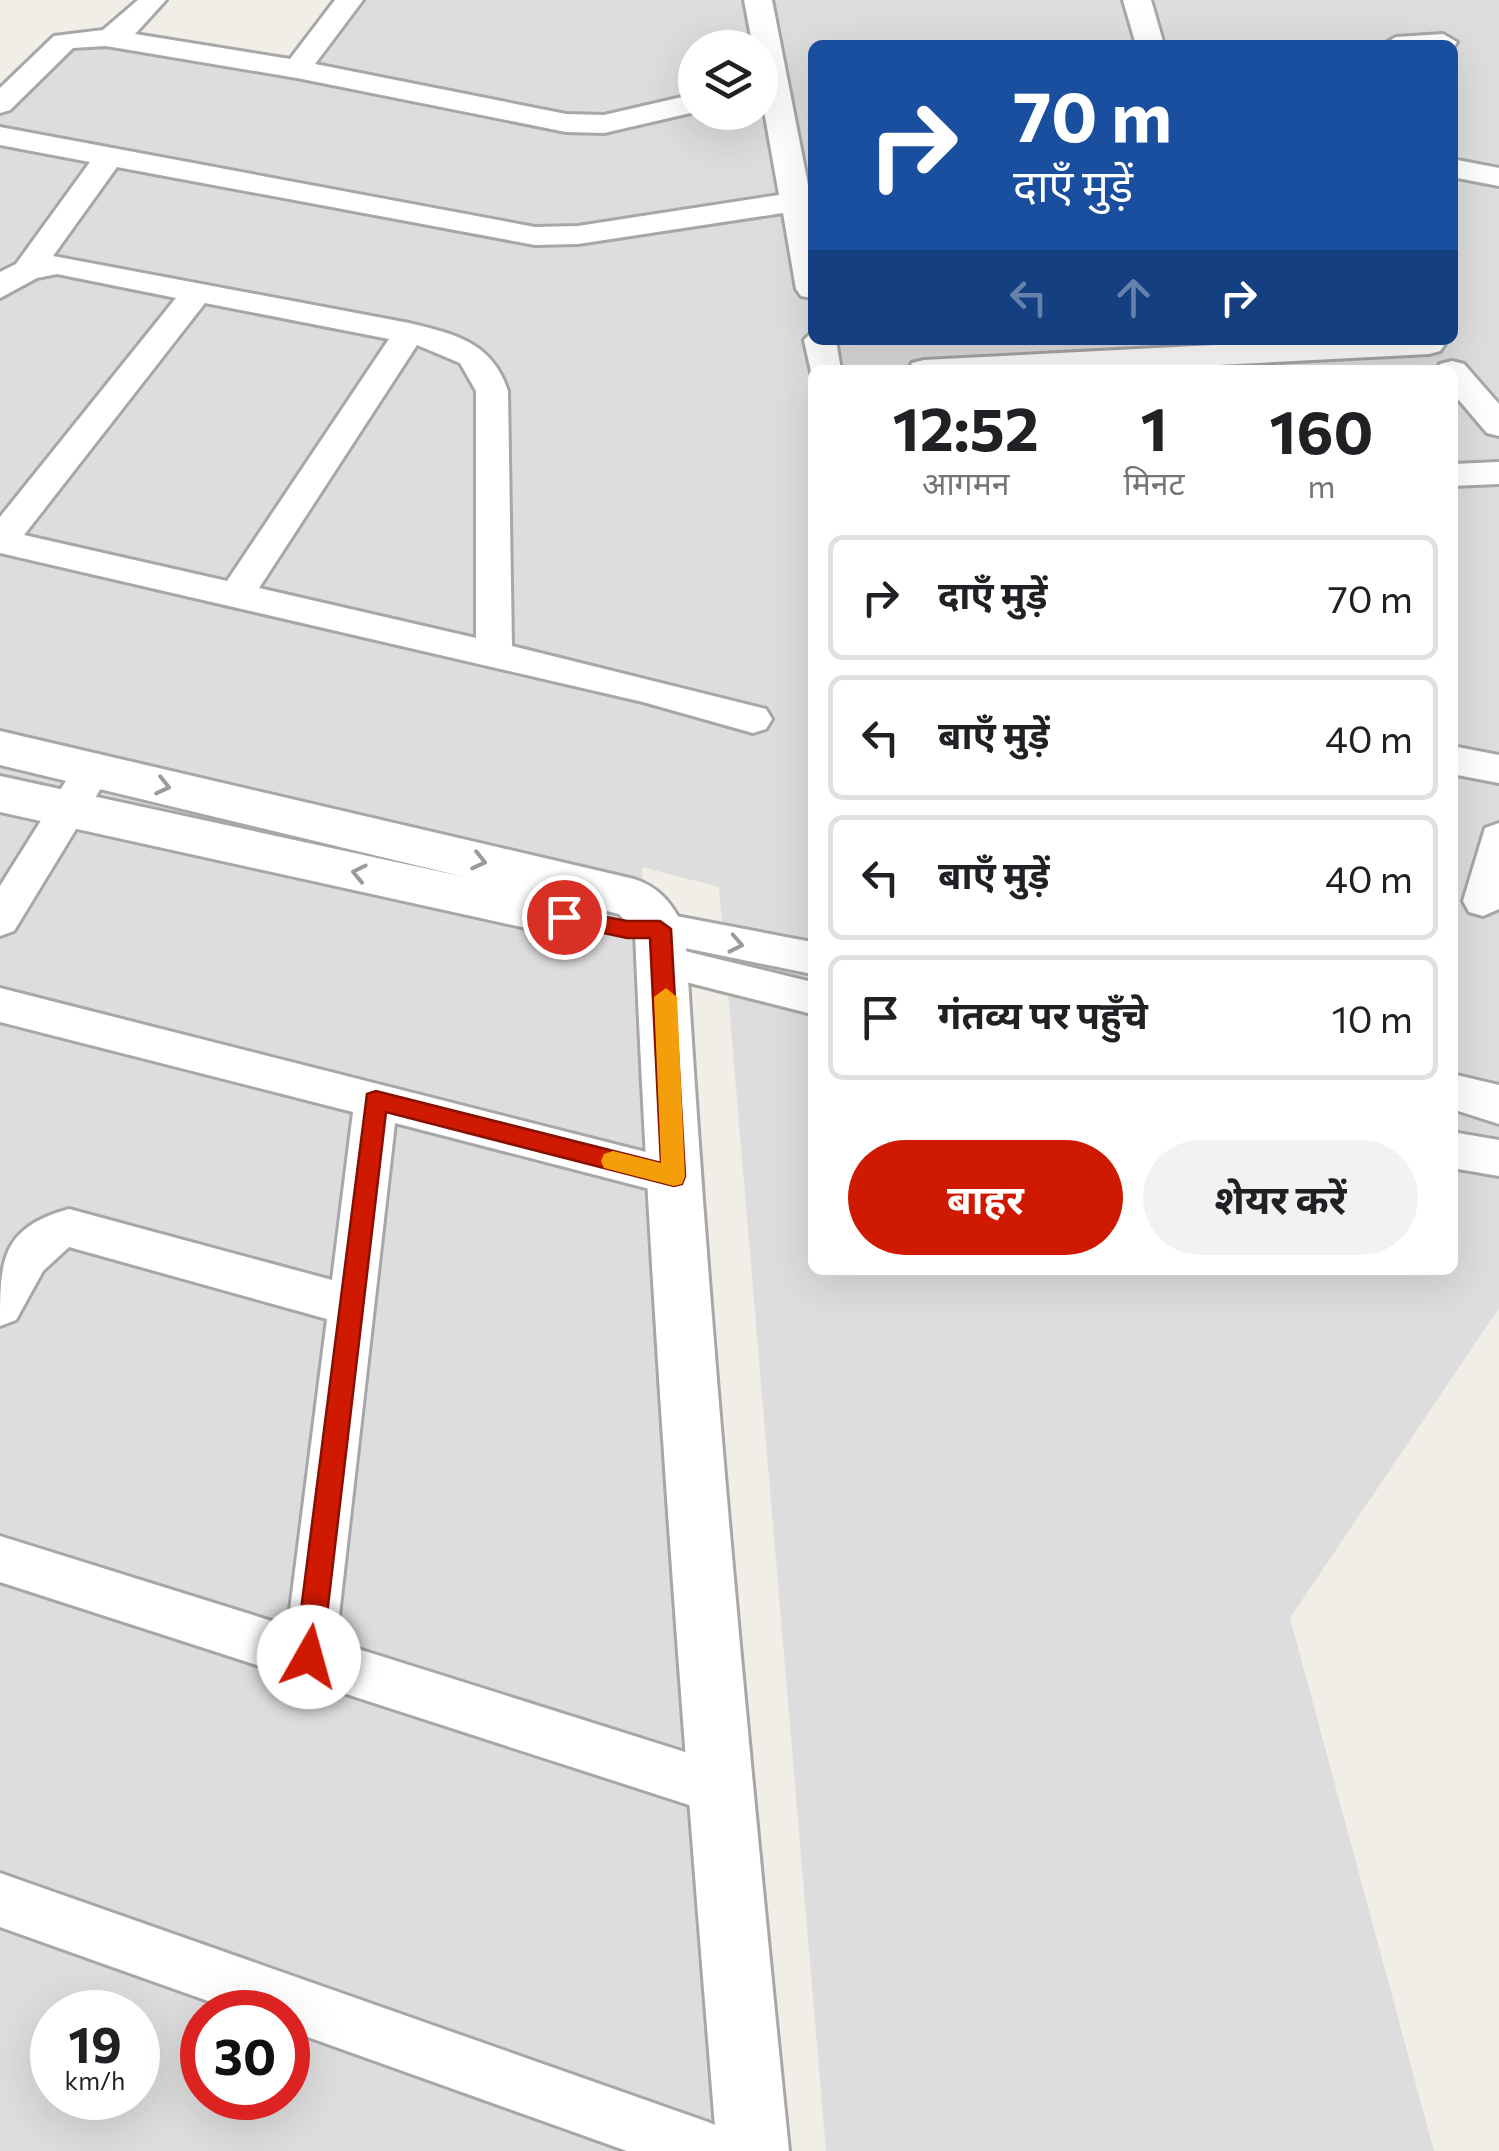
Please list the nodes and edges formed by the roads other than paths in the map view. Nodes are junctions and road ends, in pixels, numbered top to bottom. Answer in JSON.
{"nodes":[{"id":1,"x":152,"y":0,"type":"edge"},
{"id":2,"x":349,"y":0,"type":"edge"},
{"id":3,"x":758,"y":0,"type":"edge"},
{"id":4,"x":1136,"y":0,"type":"edge"},
{"id":5,"x":764,"y":30,"type":"edge"},
{"id":6,"x":106,"y":38,"type":"junction"},
{"id":7,"x":1148,"y":40,"type":"edge"},
{"id":8,"x":298,"y":69,"type":"junction"},
{"id":9,"x":778,"y":94,"type":"edge"},
{"id":10,"x":0,"y":104,"type":"edge"},
{"id":11,"x":678,"y":107,"type":"edge"},
{"id":12,"x":0,"y":136,"type":"edge"},
{"id":13,"x":109,"y":157,"type":"junction"},
{"id":14,"x":1458,"y":169,"type":"edge"},
{"id":15,"x":1499,"y":177,"type":"edge"},
{"id":16,"x":805,"y":199,"type":"edge"},
{"id":17,"x":808,"y":238,"type":"edge"},
{"id":18,"x":29,"y":268,"type":"junction"},
{"id":19,"x":0,"y":288,"type":"edge"},
{"id":20,"x":197,"y":292,"type":"junction"},
{"id":21,"x":409,"y":333,"type":"junction"},
{"id":22,"x":1352,"y":345,"type":"edge"},
{"id":23,"x":1430,"y":345,"type":"edge"},
{"id":24,"x":1027,"y":358,"type":"edge"},
{"id":25,"x":967,"y":365,"type":"edge"},
{"id":26,"x":1448,"y":365,"type":"edge"},
{"id":27,"x":1458,"y":374,"type":"edge"},
{"id":28,"x":1487,"y":395,"type":"edge"},
{"id":29,"x":1499,"y":425,"type":"edge"},
{"id":30,"x":1499,"y":473,"type":"edge"},
{"id":31,"x":1458,"y":475,"type":"edge"},
{"id":32,"x":0,"y":541,"type":"edge"},
{"id":33,"x":236,"y":596,"type":"junction"},
{"id":34,"x":494,"y":655,"type":"junction"},
{"id":35,"x":753,"y":719,"type":"dead end"},
{"id":36,"x":0,"y":748,"type":"edge"},
{"id":37,"x":1458,"y":761,"type":"edge"},
{"id":38,"x":1499,"y":769,"type":"edge"},
{"id":39,"x":82,"y":790,"type":"junction"},
{"id":40,"x":0,"y":794,"type":"edge"},
{"id":41,"x":1499,"y":838,"type":"edge"},
{"id":42,"x":1478,"y":901,"type":"edge"},
{"id":43,"x":0,"y":920,"type":"edge"},
{"id":44,"x":662,"y":945,"type":"junction"},
{"id":45,"x":808,"y":958,"type":"edge"},
{"id":46,"x":808,"y":997,"type":"edge"},
{"id":47,"x":0,"y":1005,"type":"edge"},
{"id":48,"x":1458,"y":1092,"type":"edge"},
{"id":49,"x":376,"y":1100,"type":"junction"},
{"id":50,"x":1499,"y":1106,"type":"edge"},
{"id":51,"x":1458,"y":1151,"type":"edge"},
{"id":52,"x":1499,"y":1158,"type":"edge"},
{"id":53,"x":674,"y":1176,"type":"junction"},
{"id":54,"x":350,"y":1304,"type":"junction"},
{"id":55,"x":0,"y":1306,"type":"edge"},
{"id":56,"x":0,"y":1558,"type":"edge"},
{"id":57,"x":309,"y":1657,"type":"junction"},
{"id":58,"x":720,"y":1789,"type":"junction"},
{"id":59,"x":0,"y":1900,"type":"edge"},
{"id":60,"x":708,"y":2151,"type":"edge"},
{"id":61,"x":753,"y":2151,"type":"edge"}],
"edges":[{"from":1,"to":6,"type":"street"},
{"from":2,"to":8,"type":"street"},
{"from":3,"to":5,"type":"street"},
{"from":4,"to":7,"type":"street"},
{"from":6,"to":8,"type":"street"},
{"from":6,"to":10,"type":"street"},
{"from":8,"to":11,"type":"street"},
{"from":9,"to":16,"type":"street"},
{"from":12,"to":13,"type":"street"},
{"from":13,"to":16,"type":"street"},
{"from":13,"to":18,"type":"street"},
{"from":14,"to":15,"type":"street"},
{"from":16,"to":17,"type":"street"},
{"from":18,"to":19,"type":"street"},
{"from":18,"to":20,"type":"street"},
{"from":20,"to":21,"type":"street"},
{"from":20,"to":32,"type":"street"},
{"from":21,"to":33,"type":"street"},
{"from":21,"to":34,"type":"street"},
{"from":22,"to":24,"type":"street"},
{"from":23,"to":26,"type":"street"},
{"from":24,"to":25,"type":"street"},
{"from":27,"to":28,"type":"street"},
{"from":28,"to":29,"type":"street"},
{"from":30,"to":31,"type":"street"},
{"from":32,"to":33,"type":"street"},
{"from":33,"to":34,"type":"street"},
{"from":34,"to":35,"type":"street"},
{"from":36,"to":39,"type":"street"},
{"from":37,"to":38,"type":"street"},
{"from":39,"to":40,"type":"street"},
{"from":39,"to":43,"type":"street"},
{"from":39,"to":44,"type":"street"},
{"from":41,"to":42,"type":"street"},
{"from":44,"to":45,"type":"street","one_way":true},
{"from":44,"to":46,"type":"street"},
{"from":44,"to":53,"type":"street"},
{"from":47,"to":49,"type":"street"},
{"from":48,"to":50,"type":"street"},
{"from":49,"to":53,"type":"street"},
{"from":49,"to":54,"type":"street"},
{"from":51,"to":52,"type":"street"},
{"from":53,"to":58,"type":"street"},
{"from":54,"to":55,"type":"street"},
{"from":54,"to":57,"type":"street"},
{"from":56,"to":57,"type":"street"},
{"from":57,"to":58,"type":"street"},
{"from":58,"to":61,"type":"street"},
{"from":59,"to":60,"type":"street"}]}
